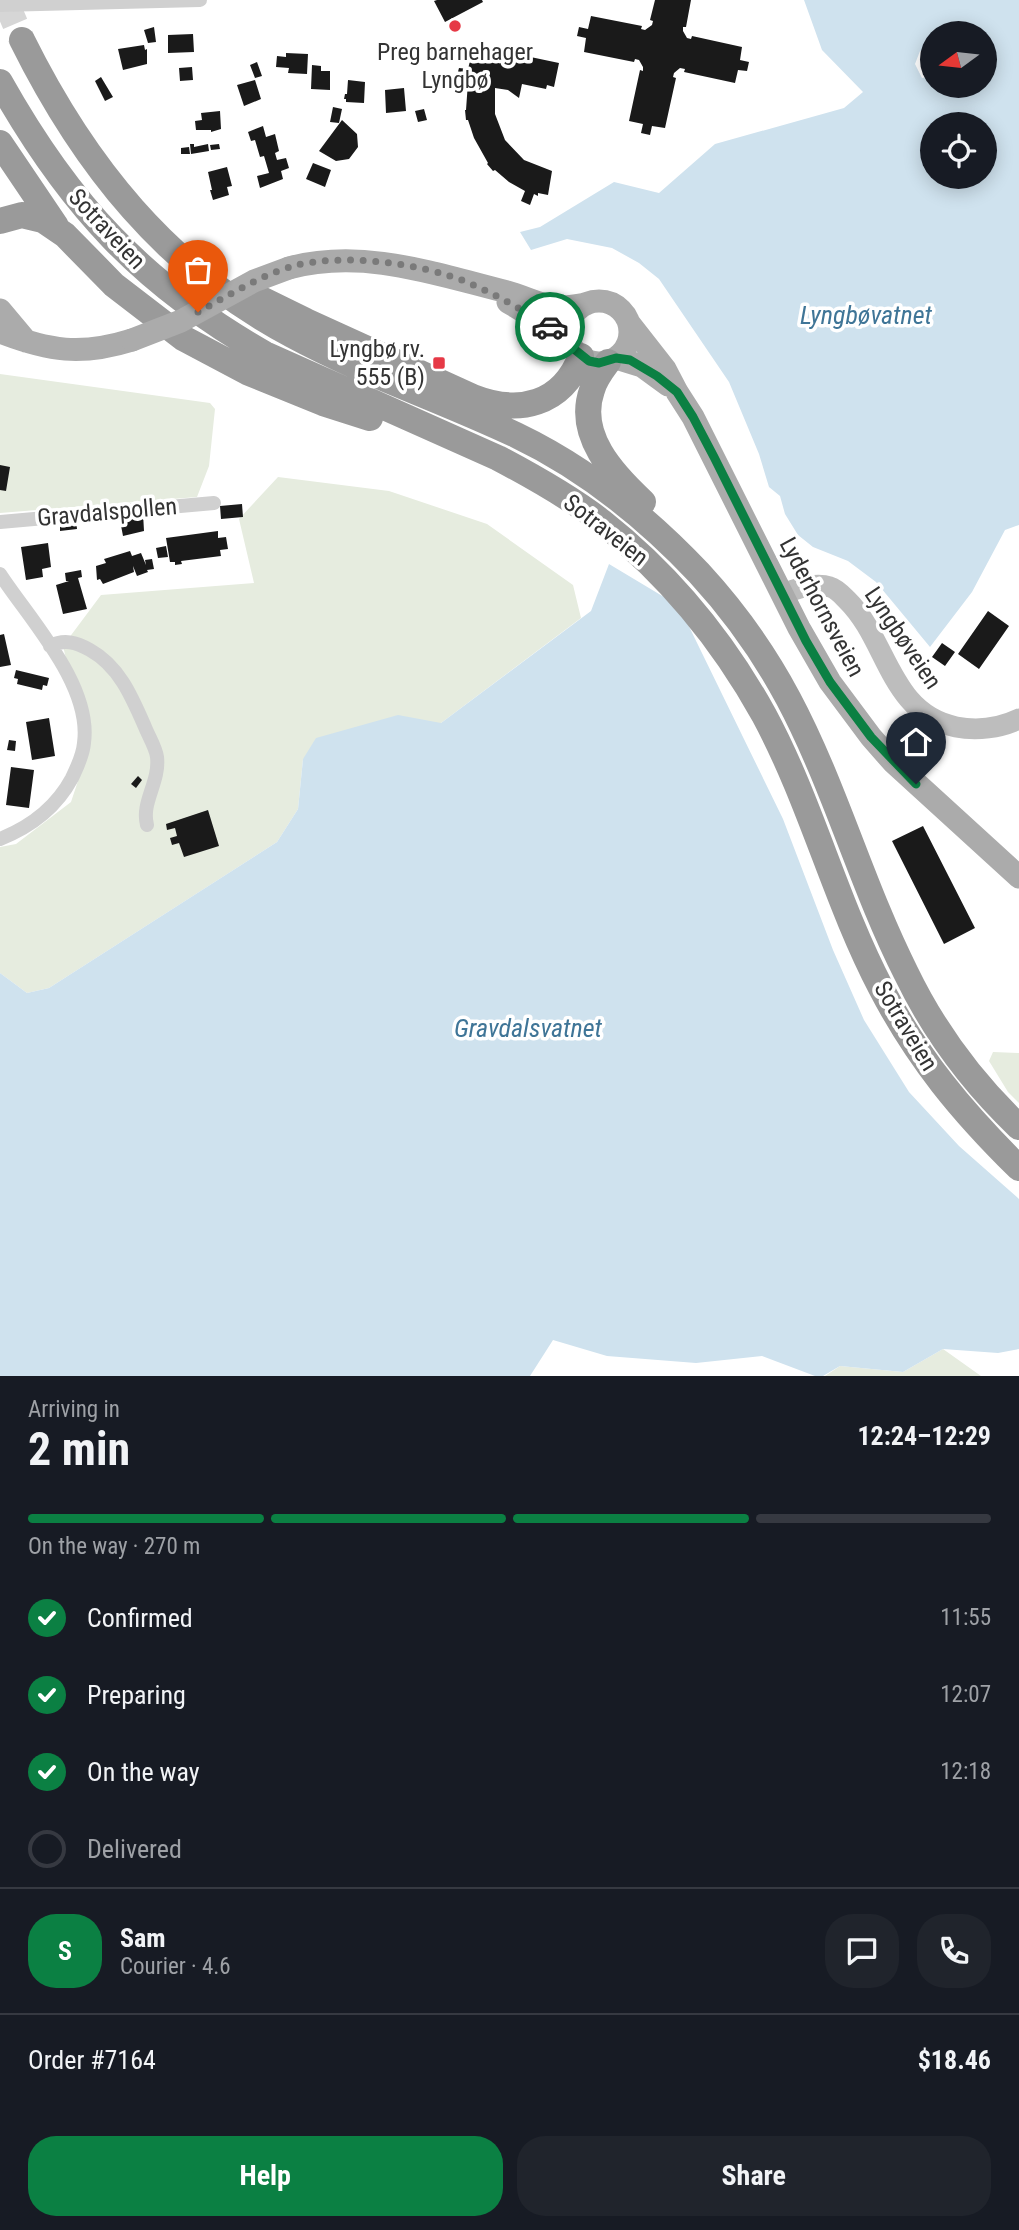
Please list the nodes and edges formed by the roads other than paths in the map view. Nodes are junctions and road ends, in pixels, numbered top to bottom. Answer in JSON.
{"nodes":[{"id":1,"x":200,"y":0,"type":"edge"},
{"id":2,"x":0,"y":5,"type":"edge"},
{"id":3,"x":22,"y":40,"type":"tunnel mouth"},
{"id":4,"x":0,"y":82,"type":"edge"},
{"id":5,"x":0,"y":143,"type":"edge"},
{"id":6,"x":0,"y":221,"type":"edge"},
{"id":7,"x":57,"y":228,"type":"junction"},
{"id":8,"x":159,"y":238,"type":"junction"},
{"id":9,"x":467,"y":282,"type":"junction"},
{"id":10,"x":586,"y":304,"type":"junction"},
{"id":11,"x":0,"y":310,"type":"edge"},
{"id":12,"x":629,"y":323,"type":"junction"},
{"id":13,"x":0,"y":332,"type":"edge"},
{"id":14,"x":28,"y":343,"type":"junction"},
{"id":15,"x":575,"y":348,"type":"junction"},
{"id":16,"x":612,"y":360,"type":"junction"},
{"id":17,"x":677,"y":392,"type":"junction"},
{"id":18,"x":498,"y":458,"type":"junction"},
{"id":19,"x":214,"y":503,"type":"dead end"},
{"id":20,"x":0,"y":522,"type":"edge"},
{"id":21,"x":0,"y":574,"type":"edge"},
{"id":22,"x":783,"y":594,"type":"junction"},
{"id":23,"x":734,"y":613,"type":"junction"},
{"id":24,"x":50,"y":646,"type":"junction"},
{"id":25,"x":1019,"y":719,"type":"edge"},
{"id":26,"x":147,"y":825,"type":"dead end"},
{"id":27,"x":0,"y":839,"type":"edge"},
{"id":28,"x":1019,"y":877,"type":"edge"},
{"id":29,"x":1019,"y":1127,"type":"edge"},
{"id":30,"x":1019,"y":1168,"type":"edge"}],
"edges":[{"from":1,"to":2,"type":"street"},
{"from":3,"to":8,"type":"highway","name":"Sotraveien"},
{"from":4,"to":18,"type":"highway","name":"Sotraveien"},
{"from":5,"to":7,"type":"highway"},
{"from":6,"to":7,"type":"highway"},
{"from":7,"to":18,"type":"highway"},
{"from":8,"to":15,"type":"highway"},
{"from":8,"to":23,"type":"highway","name":"Sotraveien"},
{"from":9,"to":10,"type":"main road"},
{"from":9,"to":14,"type":"main road","bridge":true},
{"from":9,"to":15,"type":"main road"},
{"from":10,"to":12,"type":"main road"},
{"from":10,"to":15,"type":"main road"},
{"from":11,"to":14,"type":"main road"},
{"from":12,"to":16,"type":"main road"},
{"from":12,"to":17,"type":"main road","name":"Lyderhornsveien"},
{"from":13,"to":14,"type":"main road"},
{"from":15,"to":16,"type":"main road"},
{"from":16,"to":17,"type":"main road","name":"Lyderhornsveien"},
{"from":16,"to":23,"type":"highway"},
{"from":17,"to":22,"type":"main road","name":"Lyderhornsveien"},
{"from":18,"to":30,"type":"highway","name":"Sotraveien"},
{"from":19,"to":20,"type":"street","name":"Gravdalspollen"},
{"from":21,"to":24,"type":"street"},
{"from":22,"to":25,"type":"street","name":"Lyngbøveien"},
{"from":22,"to":28,"type":"main road","name":"Lyderhornsveien"},
{"from":23,"to":29,"type":"highway","name":"Sotraveien"},
{"from":24,"to":26,"type":"street"},
{"from":24,"to":27,"type":"street"}]}
